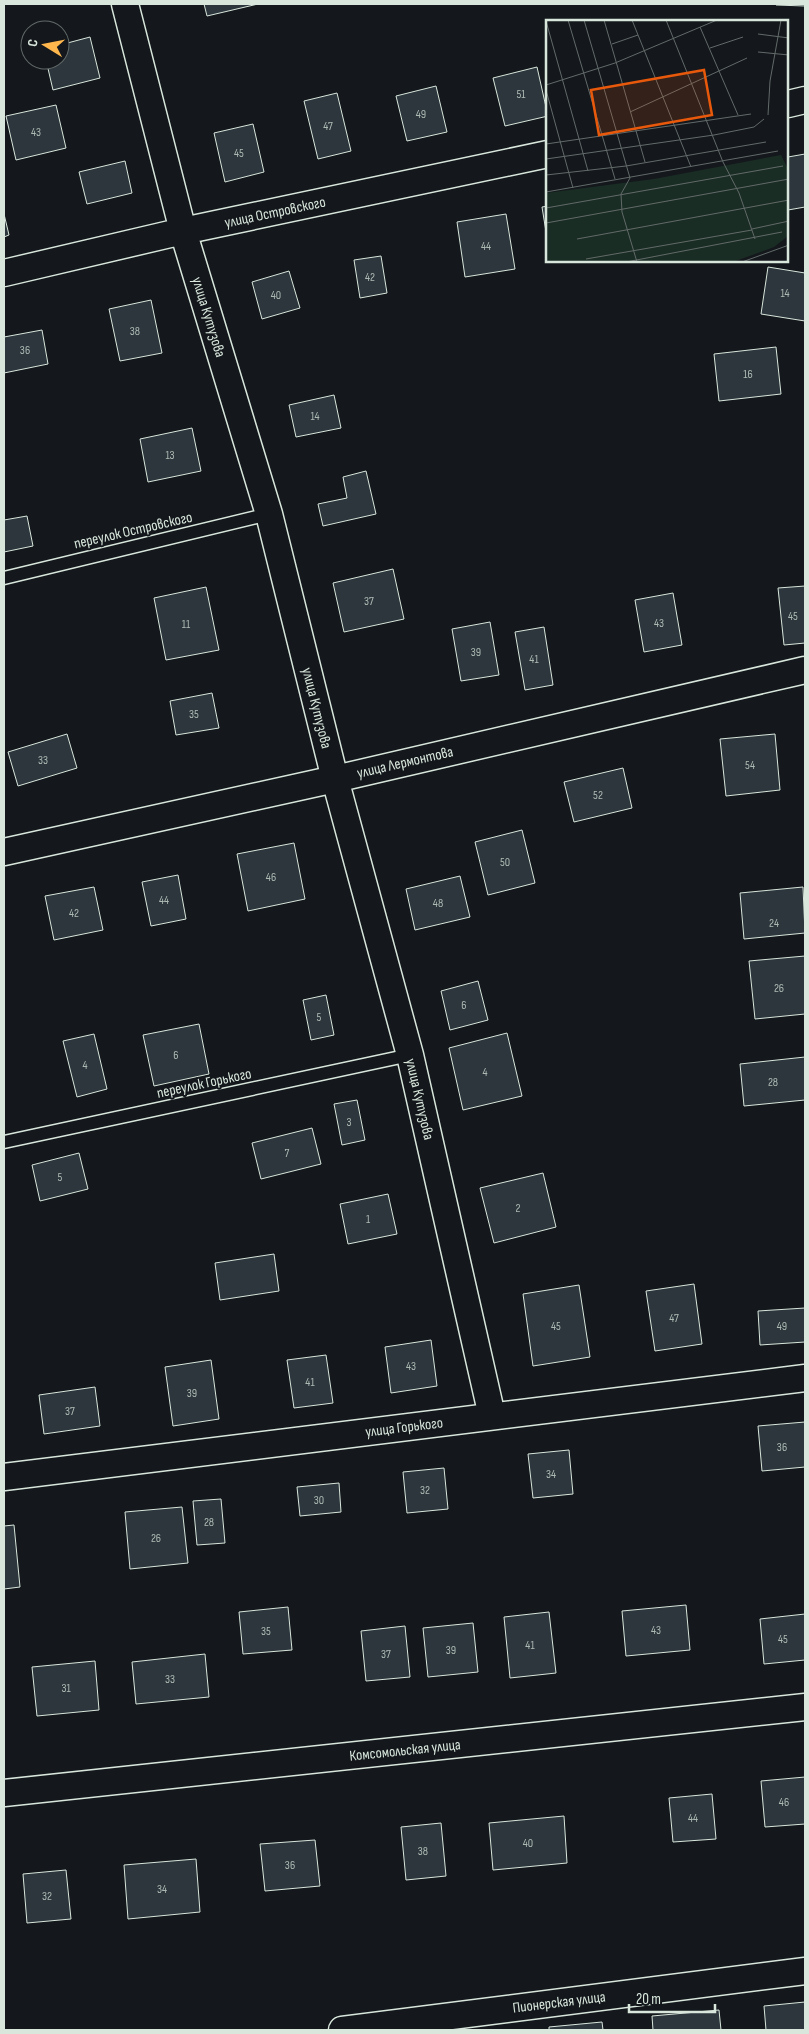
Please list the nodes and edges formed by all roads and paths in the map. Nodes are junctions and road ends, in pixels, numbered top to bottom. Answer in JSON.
{"nodes":[{"id":1,"x":125,"y":4,"type":"edge"},
{"id":2,"x":805,"y":100,"type":"edge"},
{"id":3,"x":789,"y":104,"type":"edge"},
{"id":4,"x":546,"y":154,"type":"edge"},
{"id":5,"x":183,"y":231,"type":"junction"},
{"id":6,"x":4,"y":273,"type":"edge"},
{"id":7,"x":269,"y":514,"type":"junction"},
{"id":8,"x":4,"y":578,"type":"edge"},
{"id":9,"x":805,"y":670,"type":"edge"},
{"id":10,"x":335,"y":778,"type":"junction"},
{"id":11,"x":4,"y":852,"type":"edge"},
{"id":12,"x":410,"y":1055,"type":"junction"},
{"id":13,"x":4,"y":1142,"type":"edge"},
{"id":14,"x":805,"y":1378,"type":"edge"},
{"id":15,"x":492,"y":1416,"type":"junction"},
{"id":16,"x":4,"y":1477,"type":"edge"},
{"id":17,"x":805,"y":1706,"type":"edge"},
{"id":18,"x":4,"y":1793,"type":"edge"},
{"id":19,"x":805,"y":1970,"type":"edge"},
{"id":20,"x":342,"y":2030,"type":"edge"}],
"edges":[{"from":1,"to":5,"type":"street","name":"улица Кутузова"},
{"from":2,"to":3,"type":"street"},
{"from":4,"to":5,"type":"street","name":"улица Островского"},
{"from":5,"to":6,"type":"street","name":"улица Островского"},
{"from":5,"to":7,"type":"street","name":"улица Кутузова"},
{"from":7,"to":8,"type":"lane","name":"переулок Островского"},
{"from":7,"to":10,"type":"street","name":"улица Кутузова"},
{"from":9,"to":10,"type":"street","name":"улица Лермонтова"},
{"from":10,"to":11,"type":"street","name":"улица Лермонтова"},
{"from":10,"to":12,"type":"street","name":"улица Кутузова"},
{"from":12,"to":13,"type":"lane","name":"переулок Горького"},
{"from":12,"to":15,"type":"street","name":"улица Кутузова"},
{"from":14,"to":15,"type":"street","name":"улица Горького"},
{"from":15,"to":16,"type":"street","name":"улица Горького"},
{"from":17,"to":18,"type":"street","name":"Комсомольская улица"},
{"from":19,"to":20,"type":"street","name":"Пионерская улица"}]}
